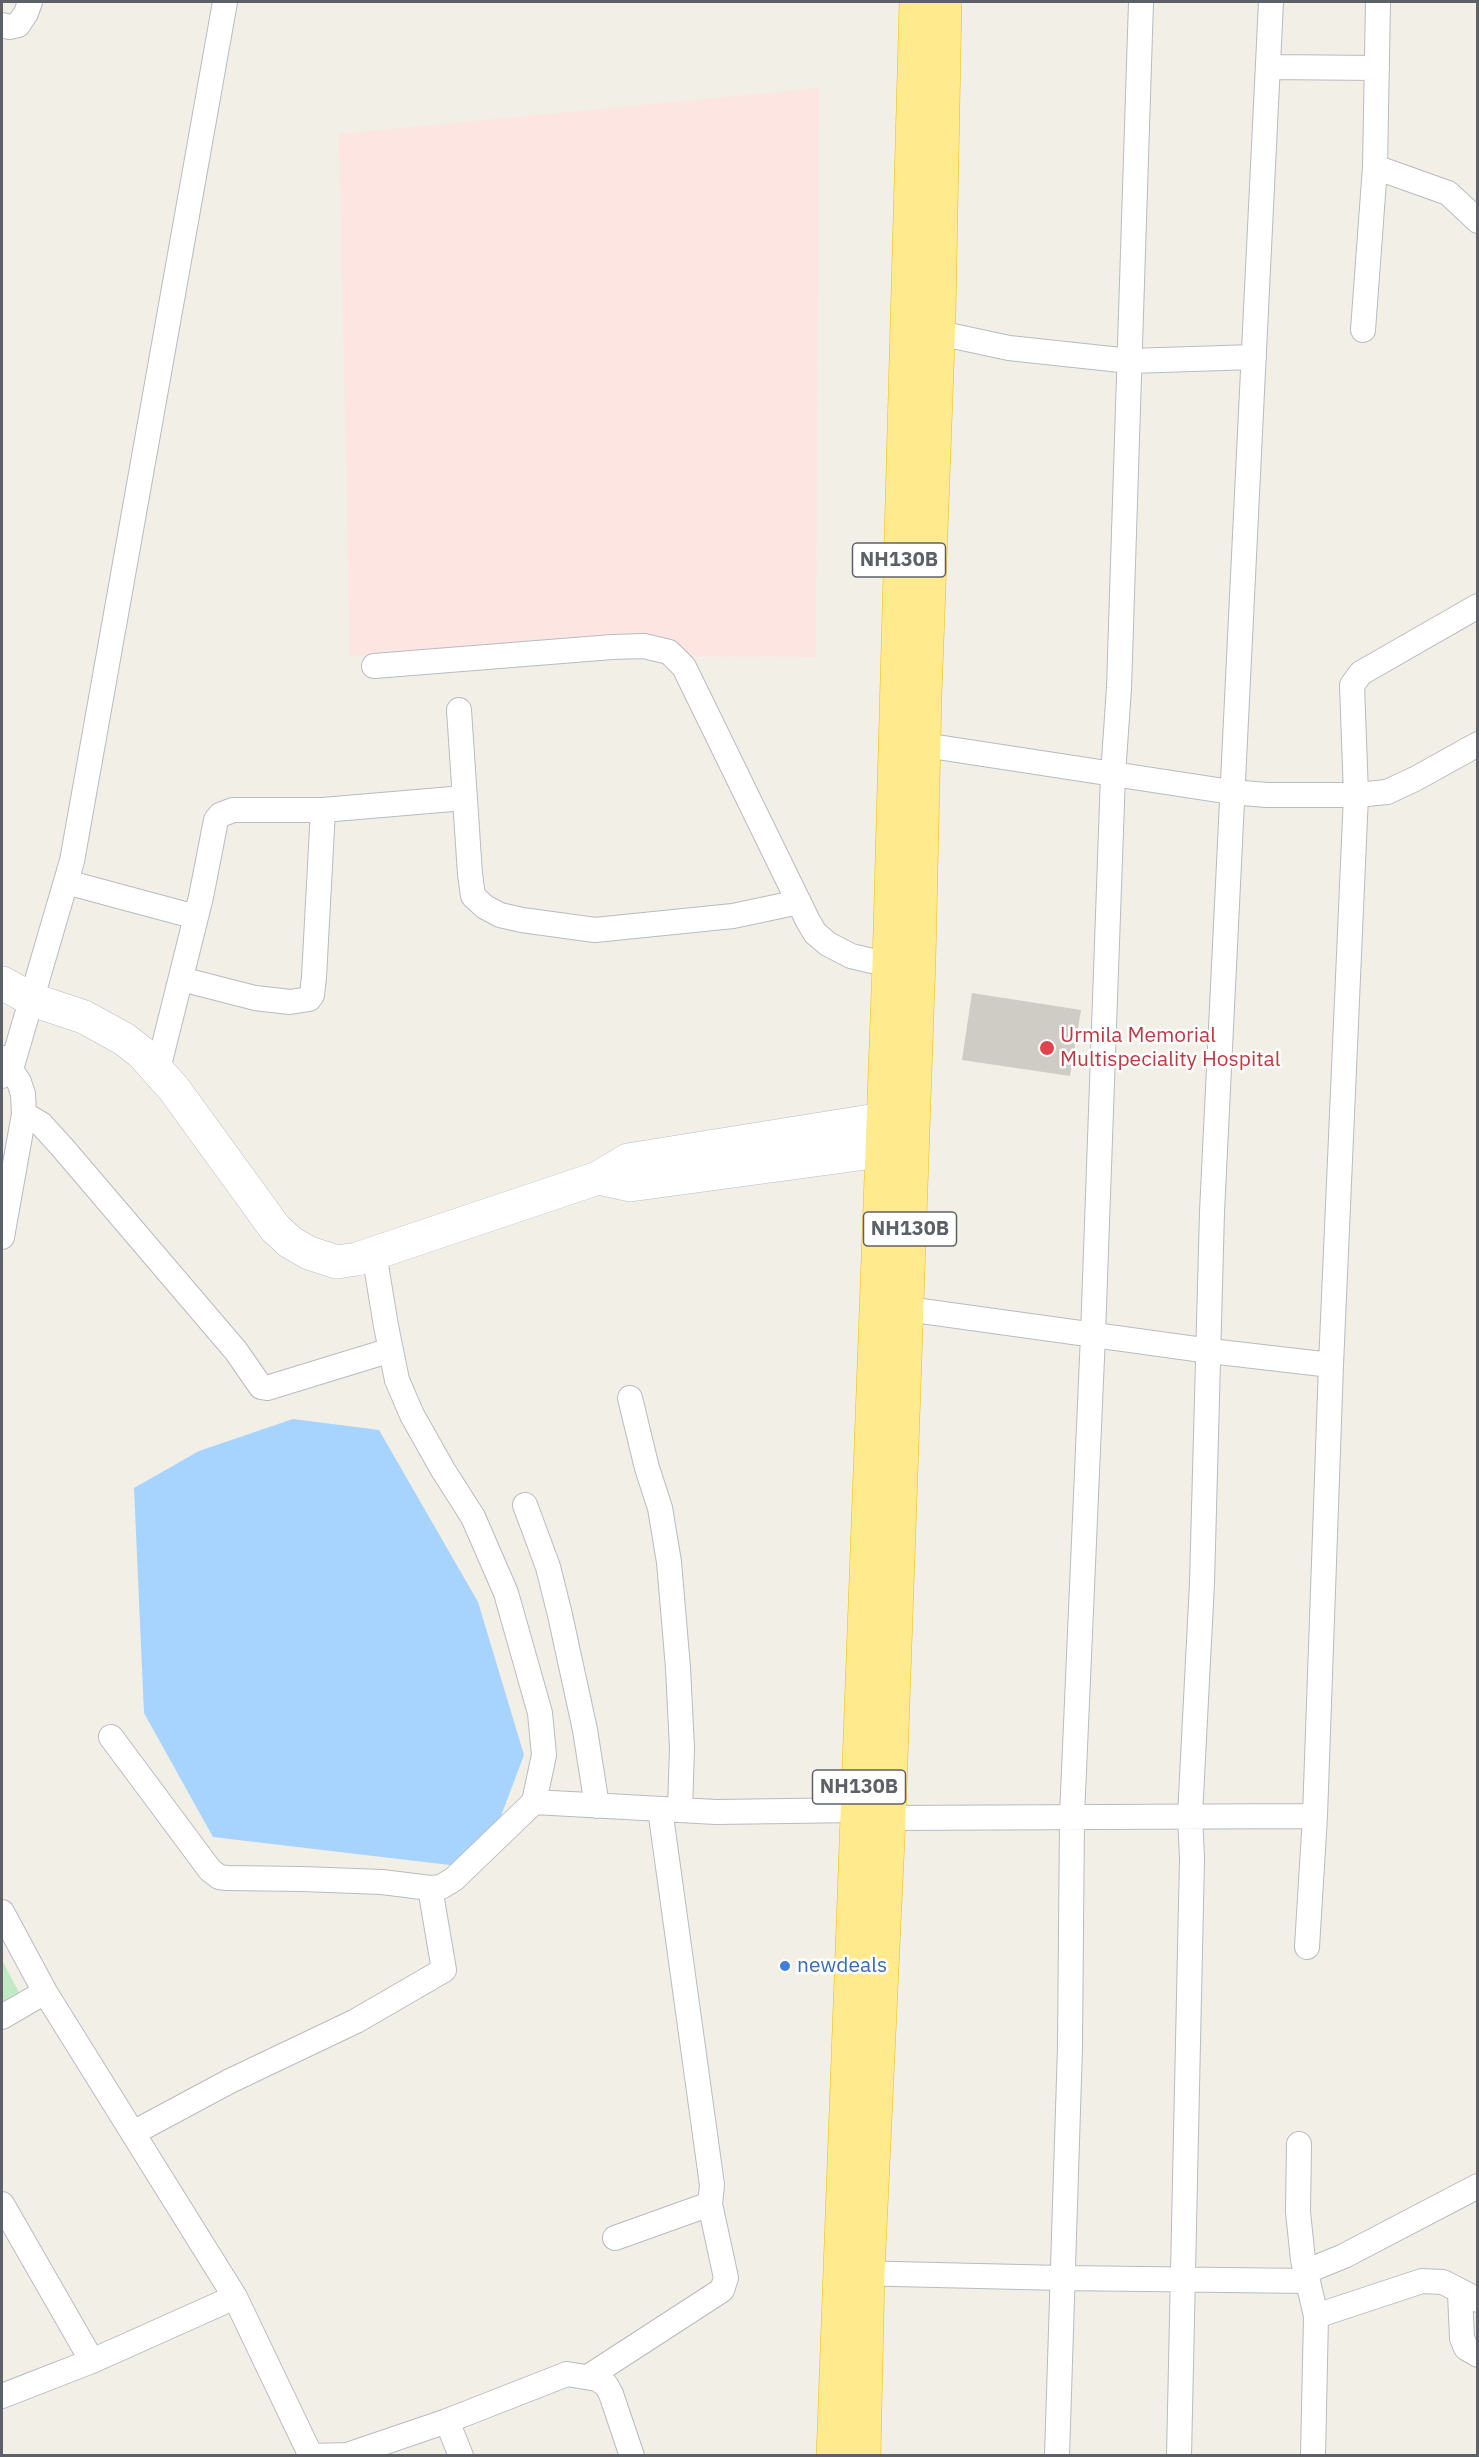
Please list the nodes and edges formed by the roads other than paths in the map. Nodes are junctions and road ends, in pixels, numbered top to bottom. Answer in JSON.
{"nodes":[{"id":1,"x":30,"y":2,"type":"edge"},
{"id":2,"x":225,"y":2,"type":"edge"},
{"id":3,"x":916,"y":2,"type":"edge"},
{"id":4,"x":945,"y":2,"type":"edge"},
{"id":5,"x":1141,"y":2,"type":"edge"},
{"id":6,"x":1271,"y":2,"type":"edge"},
{"id":7,"x":1378,"y":2,"type":"edge"},
{"id":8,"x":2,"y":25,"type":"edge"},
{"id":9,"x":1268,"y":67,"type":"junction"},
{"id":10,"x":1377,"y":68,"type":"junction"},
{"id":11,"x":1375,"y":167,"type":"junction"},
{"id":12,"x":1478,"y":221,"type":"edge"},
{"id":13,"x":1363,"y":330,"type":"dead end"},
{"id":14,"x":939,"y":333,"type":"junction"},
{"id":15,"x":1254,"y":357,"type":"junction"},
{"id":16,"x":1130,"y":361,"type":"junction"},
{"id":17,"x":1478,"y":606,"type":"edge"},
{"id":18,"x":374,"y":666,"type":"dead end"},
{"id":19,"x":459,"y":710,"type":"dead end"},
{"id":20,"x":1478,"y":744,"type":"edge"},
{"id":21,"x":924,"y":745,"type":"junction"},
{"id":22,"x":1113,"y":776,"type":"junction"},
{"id":23,"x":1231,"y":792,"type":"junction"},
{"id":24,"x":1356,"y":795,"type":"junction"},
{"id":25,"x":464,"y":798,"type":"junction"},
{"id":26,"x":323,"y":810,"type":"junction"},
{"id":27,"x":66,"y":882,"type":"junction"},
{"id":28,"x":799,"y":902,"type":"junction"},
{"id":29,"x":196,"y":917,"type":"junction"},
{"id":30,"x":889,"y":965,"type":"junction"},
{"id":31,"x":181,"y":979,"type":"junction"},
{"id":32,"x":2,"y":983,"type":"edge"},
{"id":33,"x":33,"y":1000,"type":"junction"},
{"id":34,"x":7,"y":1059,"type":"edge"},
{"id":35,"x":158,"y":1069,"type":"junction"},
{"id":36,"x":24,"y":1114,"type":"junction"},
{"id":37,"x":897,"y":1134,"type":"junction"},
{"id":38,"x":2,"y":1237,"type":"edge"},
{"id":39,"x":374,"y":1253,"type":"junction"},
{"id":40,"x":907,"y":1310,"type":"junction"},
{"id":41,"x":1094,"y":1335,"type":"junction"},
{"id":42,"x":391,"y":1350,"type":"junction"},
{"id":43,"x":1210,"y":1351,"type":"junction"},
{"id":44,"x":1331,"y":1365,"type":"junction"},
{"id":45,"x":630,"y":1398,"type":"dead end"},
{"id":46,"x":525,"y":1505,"type":"dead end"},
{"id":47,"x":111,"y":1737,"type":"dead end"},
{"id":48,"x":534,"y":1802,"type":"junction"},
{"id":49,"x":597,"y":1806,"type":"junction"},
{"id":50,"x":670,"y":1809,"type":"junction"},
{"id":51,"x":874,"y":1814,"type":"junction"},
{"id":52,"x":1072,"y":1816,"type":"junction"},
{"id":53,"x":1190,"y":1816,"type":"junction"},
{"id":54,"x":1315,"y":1816,"type":"junction"},
{"id":55,"x":430,"y":1888,"type":"junction"},
{"id":56,"x":2,"y":1912,"type":"edge"},
{"id":57,"x":1307,"y":1947,"type":"dead end"},
{"id":58,"x":45,"y":1992,"type":"junction"},
{"id":59,"x":2,"y":2017,"type":"edge"},
{"id":60,"x":133,"y":2133,"type":"junction"},
{"id":61,"x":1299,"y":2144,"type":"dead end"},
{"id":62,"x":1478,"y":2186,"type":"edge"},
{"id":63,"x":2,"y":2204,"type":"edge"},
{"id":64,"x":710,"y":2204,"type":"junction"},
{"id":65,"x":615,"y":2238,"type":"dead end"},
{"id":66,"x":854,"y":2273,"type":"junction"},
{"id":67,"x":1306,"y":2276,"type":"junction"},
{"id":68,"x":1062,"y":2278,"type":"junction"},
{"id":69,"x":1183,"y":2278,"type":"junction"},
{"id":70,"x":1469,"y":2296,"type":"edge"},
{"id":71,"x":235,"y":2297,"type":"junction"},
{"id":72,"x":1316,"y":2316,"type":"junction"},
{"id":73,"x":1478,"y":2355,"type":"edge"},
{"id":74,"x":92,"y":2361,"type":"junction"},
{"id":75,"x":588,"y":2377,"type":"junction"},
{"id":76,"x":2,"y":2396,"type":"edge"},
{"id":77,"x":447,"y":2421,"type":"junction"},
{"id":78,"x":361,"y":2453,"type":"edge"},
{"id":79,"x":311,"y":2455,"type":"edge"},
{"id":80,"x":461,"y":2456,"type":"edge"},
{"id":81,"x":632,"y":2456,"type":"edge"},
{"id":82,"x":833,"y":2456,"type":"edge"},
{"id":83,"x":864,"y":2456,"type":"edge"},
{"id":84,"x":1057,"y":2456,"type":"edge"},
{"id":85,"x":1179,"y":2456,"type":"edge"},
{"id":86,"x":1313,"y":2456,"type":"edge"}],
"edges":[{"from":1,"to":8,"type":"street"},
{"from":2,"to":27,"type":"street"},
{"from":3,"to":30,"type":"highway","number":"NH130B"},
{"from":4,"to":14,"type":"highway","number":"NH130B"},
{"from":5,"to":16,"type":"street"},
{"from":6,"to":9,"type":"street"},
{"from":7,"to":10,"type":"street"},
{"from":9,"to":10,"type":"street"},
{"from":9,"to":15,"type":"street"},
{"from":10,"to":11,"type":"street"},
{"from":11,"to":12,"type":"street"},
{"from":11,"to":13,"type":"street"},
{"from":14,"to":16,"type":"street"},
{"from":14,"to":21,"type":"highway","number":"NH130B"},
{"from":15,"to":16,"type":"street"},
{"from":15,"to":23,"type":"street"},
{"from":16,"to":22,"type":"street"},
{"from":17,"to":24,"type":"street"},
{"from":18,"to":28,"type":"street"},
{"from":19,"to":25,"type":"street"},
{"from":20,"to":24,"type":"street"},
{"from":21,"to":22,"type":"street"},
{"from":21,"to":37,"type":"highway","number":"NH130B"},
{"from":22,"to":23,"type":"street"},
{"from":22,"to":41,"type":"street"},
{"from":23,"to":24,"type":"street"},
{"from":23,"to":43,"type":"street"},
{"from":24,"to":44,"type":"street"},
{"from":25,"to":26,"type":"street"},
{"from":25,"to":28,"type":"street"},
{"from":26,"to":29,"type":"street"},
{"from":26,"to":31,"type":"street"},
{"from":27,"to":29,"type":"street"},
{"from":27,"to":33,"type":"street"},
{"from":28,"to":30,"type":"street"},
{"from":29,"to":31,"type":"street"},
{"from":30,"to":37,"type":"highway","number":"NH130B"},
{"from":31,"to":35,"type":"street"},
{"from":32,"to":33,"type":"street"},
{"from":33,"to":34,"type":"street"},
{"from":33,"to":35,"type":"street"},
{"from":34,"to":36,"type":"street"},
{"from":35,"to":39,"type":"street"},
{"from":36,"to":38,"type":"street"},
{"from":36,"to":42,"type":"street"},
{"from":37,"to":39,"type":"street"},
{"from":37,"to":40,"type":"highway","number":"NH130B"},
{"from":37,"to":51,"type":"highway","number":"NH130B"},
{"from":39,"to":42,"type":"street"},
{"from":40,"to":41,"type":"street"},
{"from":40,"to":51,"type":"highway","number":"NH130B"},
{"from":41,"to":43,"type":"street"},
{"from":41,"to":52,"type":"street"},
{"from":42,"to":48,"type":"street"},
{"from":43,"to":44,"type":"street"},
{"from":43,"to":53,"type":"street"},
{"from":44,"to":54,"type":"street"},
{"from":45,"to":50,"type":"street"},
{"from":46,"to":49,"type":"street"},
{"from":47,"to":55,"type":"street"},
{"from":48,"to":49,"type":"street"},
{"from":48,"to":55,"type":"street"},
{"from":49,"to":50,"type":"street"},
{"from":50,"to":51,"type":"street"},
{"from":50,"to":64,"type":"street"},
{"from":51,"to":52,"type":"street"},
{"from":51,"to":66,"type":"highway","number":"NH130B"},
{"from":52,"to":53,"type":"street"},
{"from":52,"to":68,"type":"street"},
{"from":53,"to":54,"type":"street"},
{"from":53,"to":69,"type":"street"},
{"from":54,"to":57,"type":"street"},
{"from":55,"to":60,"type":"street"},
{"from":56,"to":58,"type":"street"},
{"from":58,"to":59,"type":"street"},
{"from":58,"to":60,"type":"street"},
{"from":60,"to":71,"type":"street"},
{"from":61,"to":67,"type":"street"},
{"from":62,"to":67,"type":"street"},
{"from":63,"to":74,"type":"street"},
{"from":64,"to":65,"type":"street"},
{"from":64,"to":75,"type":"street"},
{"from":66,"to":68,"type":"street"},
{"from":66,"to":82,"type":"highway","number":"NH130B"},
{"from":66,"to":83,"type":"highway","number":"NH130B"},
{"from":67,"to":69,"type":"street"},
{"from":67,"to":72,"type":"street"},
{"from":68,"to":69,"type":"street"},
{"from":68,"to":84,"type":"street"},
{"from":69,"to":85,"type":"street"},
{"from":70,"to":72,"type":"street"},
{"from":70,"to":73,"type":"street"},
{"from":71,"to":74,"type":"street"},
{"from":71,"to":79,"type":"street"},
{"from":72,"to":86,"type":"street"},
{"from":74,"to":76,"type":"street"},
{"from":75,"to":77,"type":"street"},
{"from":75,"to":81,"type":"street"},
{"from":77,"to":78,"type":"street"},
{"from":77,"to":80,"type":"street"},
{"from":78,"to":79,"type":"street"}]}
